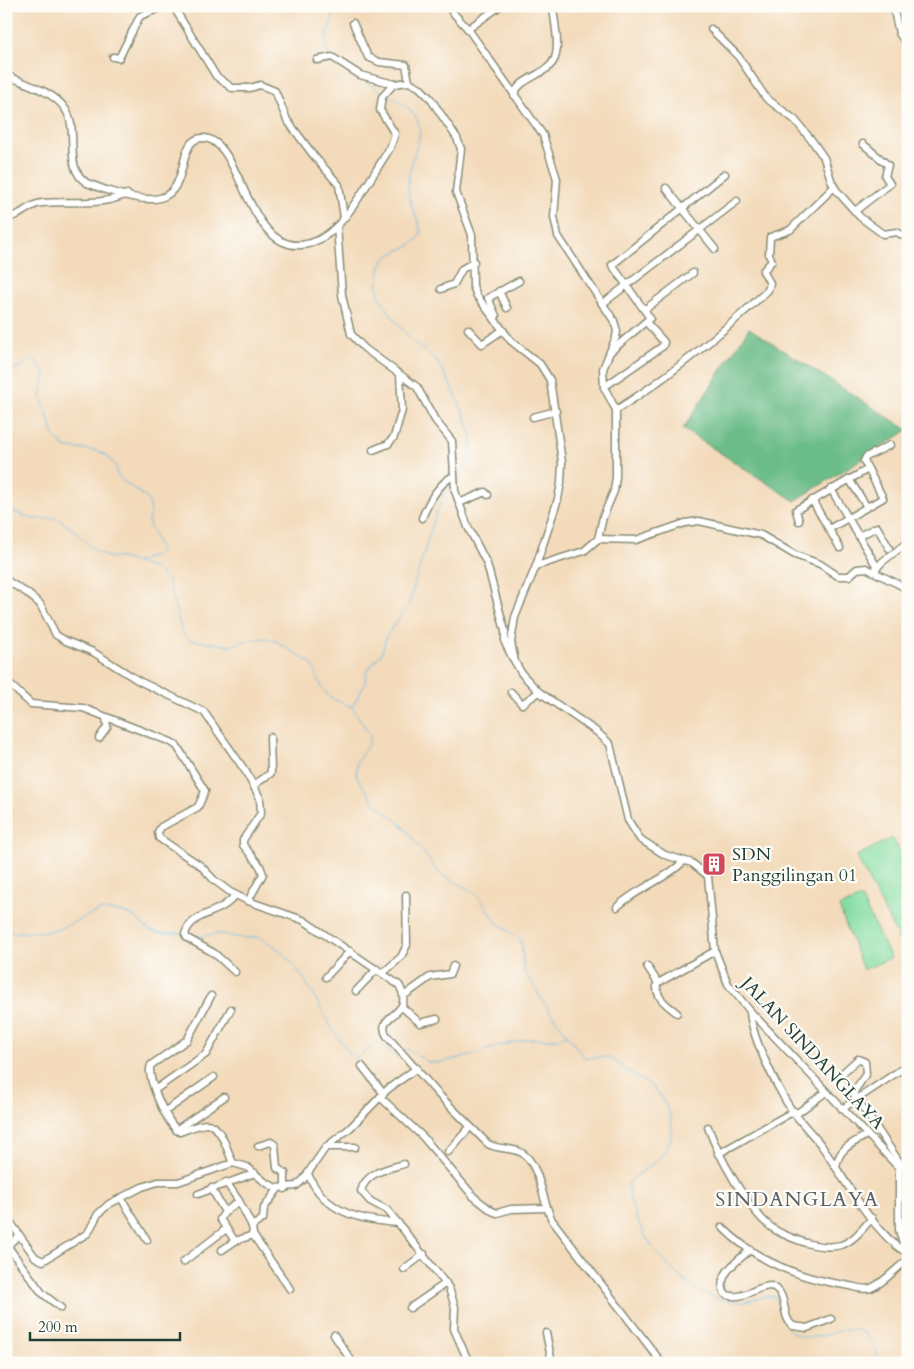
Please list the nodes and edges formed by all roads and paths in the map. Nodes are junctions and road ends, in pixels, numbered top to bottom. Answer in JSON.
{"nodes":[{"id":1,"x":164,"y":6,"type":"edge"},
{"id":2,"x":173,"y":6,"type":"edge"},
{"id":3,"x":447,"y":6,"type":"edge"},
{"id":4,"x":500,"y":6,"type":"edge"},
{"id":5,"x":553,"y":6,"type":"edge"},
{"id":6,"x":893,"y":6,"type":"edge"},
{"id":7,"x":491,"y":8,"type":"edge"},
{"id":8,"x":353,"y":23,"type":"dead end"},
{"id":9,"x":468,"y":29,"type":"junction"},
{"id":10,"x":711,"y":29,"type":"dead end"},
{"id":11,"x":908,"y":46,"type":"edge"},
{"id":12,"x":114,"y":57,"type":"dead end"},
{"id":13,"x":317,"y":60,"type":"dead end"},
{"id":14,"x":8,"y":77,"type":"edge"},
{"id":15,"x":410,"y":82,"type":"junction"},
{"id":16,"x":394,"y":84,"type":"junction"},
{"id":17,"x":514,"y":95,"type":"junction"},
{"id":18,"x":863,"y":144,"type":"dead end"},
{"id":19,"x":725,"y":174,"type":"dead end"},
{"id":20,"x":834,"y":186,"type":"junction"},
{"id":21,"x":666,"y":188,"type":"dead end"},
{"id":22,"x":127,"y":194,"type":"junction"},
{"id":23,"x":738,"y":201,"type":"dead end"},
{"id":24,"x":682,"y":208,"type":"junction"},
{"id":25,"x":855,"y":211,"type":"junction"},
{"id":26,"x":6,"y":216,"type":"edge"},
{"id":27,"x":344,"y":218,"type":"junction"},
{"id":28,"x":337,"y":226,"type":"junction"},
{"id":29,"x":700,"y":230,"type":"junction"},
{"id":30,"x":908,"y":239,"type":"edge"},
{"id":31,"x":715,"y":249,"type":"dead end"},
{"id":32,"x":474,"y":262,"type":"junction"},
{"id":33,"x":693,"y":273,"type":"dead end"},
{"id":34,"x":519,"y":281,"type":"dead end"},
{"id":35,"x":627,"y":286,"type":"junction"},
{"id":36,"x":441,"y":289,"type":"dead end"},
{"id":37,"x":500,"y":291,"type":"junction"},
{"id":38,"x":602,"y":304,"type":"junction"},
{"id":39,"x":508,"y":308,"type":"dead end"},
{"id":40,"x":644,"y":310,"type":"junction"},
{"id":41,"x":494,"y":319,"type":"junction"},
{"id":42,"x":646,"y":322,"type":"junction"},
{"id":43,"x":468,"y":329,"type":"dead end"},
{"id":44,"x":504,"y":330,"type":"junction"},
{"id":45,"x":607,"y":354,"type":"junction"},
{"id":46,"x":400,"y":375,"type":"junction"},
{"id":47,"x":604,"y":388,"type":"junction"},
{"id":48,"x":616,"y":410,"type":"junction"},
{"id":49,"x":556,"y":411,"type":"junction"},
{"id":50,"x":533,"y":417,"type":"dead end"},
{"id":51,"x":890,"y":445,"type":"dead end"},
{"id":52,"x":373,"y":450,"type":"dead end"},
{"id":53,"x":868,"y":469,"type":"junction"},
{"id":54,"x":452,"y":476,"type":"junction"},
{"id":55,"x":849,"y":479,"type":"junction"},
{"id":56,"x":831,"y":489,"type":"junction"},
{"id":57,"x":488,"y":495,"type":"dead end"},
{"id":58,"x":812,"y":500,"type":"junction"},
{"id":59,"x":459,"y":503,"type":"junction"},
{"id":60,"x":867,"y":507,"type":"junction"},
{"id":61,"x":422,"y":518,"type":"dead end"},
{"id":62,"x":848,"y":518,"type":"junction"},
{"id":63,"x":799,"y":521,"type":"dead end"},
{"id":64,"x":829,"y":529,"type":"junction"},
{"id":65,"x":859,"y":536,"type":"junction"},
{"id":66,"x":598,"y":539,"type":"junction"},
{"id":67,"x":908,"y":542,"type":"edge"},
{"id":68,"x":840,"y":548,"type":"dead end"},
{"id":69,"x":889,"y":548,"type":"dead end"},
{"id":70,"x":536,"y":566,"type":"junction"},
{"id":71,"x":876,"y":570,"type":"junction"},
{"id":72,"x":6,"y":580,"type":"edge"},
{"id":73,"x":908,"y":589,"type":"edge"},
{"id":74,"x":515,"y":662,"type":"junction"},
{"id":75,"x":6,"y":681,"type":"edge"},
{"id":76,"x":511,"y":692,"type":"dead end"},
{"id":77,"x":539,"y":692,"type":"junction"},
{"id":78,"x":106,"y":717,"type":"junction"},
{"id":79,"x":270,"y":737,"type":"dead end"},
{"id":80,"x":98,"y":738,"type":"dead end"},
{"id":81,"x":254,"y":785,"type":"junction"},
{"id":82,"x":684,"y":861,"type":"junction"},
{"id":83,"x":235,"y":895,"type":"junction"},
{"id":84,"x":406,"y":895,"type":"dead end"},
{"id":85,"x":248,"y":901,"type":"junction"},
{"id":86,"x":617,"y":907,"type":"dead end"},
{"id":87,"x":350,"y":951,"type":"junction"},
{"id":88,"x":715,"y":951,"type":"junction"},
{"id":89,"x":453,"y":966,"type":"dead end"},
{"id":90,"x":647,"y":966,"type":"dead end"},
{"id":91,"x":380,"y":971,"type":"junction"},
{"id":92,"x":235,"y":972,"type":"dead end"},
{"id":93,"x":326,"y":976,"type":"dead end"},
{"id":94,"x":657,"y":983,"type":"junction"},
{"id":95,"x":356,"y":991,"type":"dead end"},
{"id":96,"x":405,"y":995,"type":"junction"},
{"id":97,"x":211,"y":996,"type":"dead end"},
{"id":98,"x":402,"y":1007,"type":"junction"},
{"id":99,"x":230,"y":1009,"type":"dead end"},
{"id":100,"x":750,"y":1011,"type":"junction"},
{"id":101,"x":677,"y":1013,"type":"dead end"},
{"id":102,"x":437,"y":1020,"type":"dead end"},
{"id":103,"x":908,"y":1065,"type":"edge"},
{"id":104,"x":362,"y":1066,"type":"dead end"},
{"id":105,"x":417,"y":1068,"type":"junction"},
{"id":106,"x":214,"y":1077,"type":"dead end"},
{"id":107,"x":838,"y":1077,"type":"dead end"},
{"id":108,"x":156,"y":1090,"type":"junction"},
{"id":109,"x":826,"y":1092,"type":"junction"},
{"id":110,"x":382,"y":1095,"type":"junction"},
{"id":111,"x":224,"y":1097,"type":"dead end"},
{"id":112,"x":856,"y":1099,"type":"junction"},
{"id":113,"x":842,"y":1109,"type":"junction"},
{"id":114,"x":164,"y":1112,"type":"junction"},
{"id":115,"x":795,"y":1113,"type":"junction"},
{"id":116,"x":470,"y":1127,"type":"junction"},
{"id":117,"x":708,"y":1127,"type":"dead end"},
{"id":118,"x":176,"y":1130,"type":"junction"},
{"id":119,"x":867,"y":1135,"type":"junction"},
{"id":120,"x":258,"y":1146,"type":"dead end"},
{"id":121,"x":326,"y":1147,"type":"junction"},
{"id":122,"x":354,"y":1147,"type":"dead end"},
{"id":123,"x":448,"y":1152,"type":"dead end"},
{"id":124,"x":718,"y":1154,"type":"junction"},
{"id":125,"x":233,"y":1163,"type":"junction"},
{"id":126,"x":404,"y":1164,"type":"dead end"},
{"id":127,"x":903,"y":1165,"type":"edge"},
{"id":128,"x":836,"y":1167,"type":"junction"},
{"id":129,"x":255,"y":1174,"type":"junction"},
{"id":130,"x":308,"y":1174,"type":"junction"},
{"id":131,"x":226,"y":1182,"type":"junction"},
{"id":132,"x":211,"y":1188,"type":"junction"},
{"id":133,"x":282,"y":1189,"type":"junction"},
{"id":134,"x":198,"y":1194,"type":"dead end"},
{"id":135,"x":121,"y":1198,"type":"junction"},
{"id":136,"x":239,"y":1201,"type":"junction"},
{"id":137,"x":546,"y":1208,"type":"junction"},
{"id":138,"x":225,"y":1212,"type":"junction"},
{"id":139,"x":6,"y":1216,"type":"edge"},
{"id":140,"x":872,"y":1218,"type":"junction"},
{"id":141,"x":398,"y":1223,"type":"junction"},
{"id":142,"x":252,"y":1226,"type":"junction"},
{"id":143,"x":722,"y":1227,"type":"dead end"},
{"id":144,"x":226,"y":1229,"type":"junction"},
{"id":145,"x":253,"y":1235,"type":"junction"},
{"id":146,"x":19,"y":1236,"type":"junction"},
{"id":147,"x":147,"y":1240,"type":"dead end"},
{"id":148,"x":235,"y":1241,"type":"junction"},
{"id":149,"x":222,"y":1250,"type":"dead end"},
{"id":150,"x":904,"y":1250,"type":"junction"},
{"id":151,"x":749,"y":1251,"type":"junction"},
{"id":152,"x":424,"y":1254,"type":"junction"},
{"id":153,"x":908,"y":1260,"type":"edge"},
{"id":154,"x":183,"y":1262,"type":"dead end"},
{"id":155,"x":404,"y":1269,"type":"dead end"},
{"id":156,"x":446,"y":1283,"type":"junction"},
{"id":157,"x":290,"y":1289,"type":"dead end"},
{"id":158,"x":61,"y":1308,"type":"dead end"},
{"id":159,"x":410,"y":1308,"type":"dead end"},
{"id":160,"x":830,"y":1319,"type":"dead end"},
{"id":161,"x":546,"y":1333,"type":"dead end"},
{"id":162,"x":334,"y":1335,"type":"dead end"},
{"id":163,"x":353,"y":1363,"type":"edge"},
{"id":164,"x":469,"y":1363,"type":"edge"},
{"id":165,"x":552,"y":1363,"type":"edge"},
{"id":166,"x":662,"y":1363,"type":"edge"}],
"edges":[{"from":1,"to":12,"type":"street"},
{"from":2,"to":27,"type":"street"},
{"from":3,"to":9,"type":"street"},
{"from":4,"to":7,"type":"street"},
{"from":5,"to":17,"type":"street"},
{"from":6,"to":11,"type":"street"},
{"from":7,"to":9,"type":"street"},
{"from":8,"to":15,"type":"street","name":"JALAN SINDANGLAYA"},
{"from":9,"to":17,"type":"street"},
{"from":10,"to":20,"type":"street"},
{"from":13,"to":16,"type":"street"},
{"from":14,"to":22,"type":"street"},
{"from":15,"to":16,"type":"street"},
{"from":15,"to":32,"type":"street","name":"JALAN SINDANGLAYA"},
{"from":16,"to":27,"type":"street"},
{"from":17,"to":38,"type":"street"},
{"from":18,"to":25,"type":"street"},
{"from":19,"to":24,"type":"street"},
{"from":20,"to":25,"type":"street"},
{"from":20,"to":48,"type":"street"},
{"from":21,"to":24,"type":"street"},
{"from":22,"to":26,"type":"street"},
{"from":22,"to":28,"type":"street"},
{"from":23,"to":29,"type":"street"},
{"from":24,"to":29,"type":"street"},
{"from":24,"to":35,"type":"street"},
{"from":25,"to":30,"type":"street"},
{"from":27,"to":28,"type":"street"},
{"from":28,"to":46,"type":"street"},
{"from":29,"to":31,"type":"street"},
{"from":29,"to":35,"type":"street"},
{"from":32,"to":36,"type":"street"},
{"from":32,"to":41,"type":"street","name":"JALAN SINDANGLAYA"},
{"from":33,"to":40,"type":"street"},
{"from":34,"to":37,"type":"street"},
{"from":35,"to":38,"type":"street"},
{"from":35,"to":40,"type":"street"},
{"from":37,"to":39,"type":"street"},
{"from":37,"to":41,"type":"street"},
{"from":38,"to":45,"type":"street"},
{"from":40,"to":42,"type":"street"},
{"from":41,"to":44,"type":"street","name":"JALAN SINDANGLAYA"},
{"from":42,"to":45,"type":"street"},
{"from":42,"to":47,"type":"street"},
{"from":43,"to":44,"type":"street"},
{"from":44,"to":49,"type":"street","name":"JALAN SINDANGLAYA"},
{"from":45,"to":47,"type":"street"},
{"from":46,"to":52,"type":"street"},
{"from":46,"to":54,"type":"street"},
{"from":47,"to":48,"type":"street"},
{"from":48,"to":66,"type":"street"},
{"from":49,"to":50,"type":"street"},
{"from":49,"to":70,"type":"street","name":"JALAN SINDANGLAYA"},
{"from":51,"to":53,"type":"street"},
{"from":53,"to":55,"type":"street"},
{"from":53,"to":60,"type":"street"},
{"from":54,"to":59,"type":"street"},
{"from":54,"to":61,"type":"street"},
{"from":55,"to":56,"type":"street"},
{"from":55,"to":60,"type":"street"},
{"from":56,"to":58,"type":"street"},
{"from":56,"to":62,"type":"street"},
{"from":57,"to":59,"type":"street"},
{"from":58,"to":63,"type":"street"},
{"from":58,"to":64,"type":"street"},
{"from":59,"to":74,"type":"street"},
{"from":60,"to":62,"type":"street"},
{"from":62,"to":64,"type":"street"},
{"from":62,"to":65,"type":"street"},
{"from":64,"to":68,"type":"street"},
{"from":65,"to":69,"type":"street"},
{"from":65,"to":71,"type":"street"},
{"from":66,"to":70,"type":"street"},
{"from":66,"to":71,"type":"street"},
{"from":67,"to":71,"type":"street"},
{"from":70,"to":74,"type":"street","name":"JALAN SINDANGLAYA"},
{"from":71,"to":73,"type":"street"},
{"from":72,"to":81,"type":"street"},
{"from":74,"to":77,"type":"street","name":"JALAN SINDANGLAYA"},
{"from":75,"to":78,"type":"street"},
{"from":76,"to":77,"type":"street"},
{"from":77,"to":82,"type":"street","name":"JALAN SINDANGLAYA"},
{"from":78,"to":80,"type":"street"},
{"from":78,"to":83,"type":"street"},
{"from":79,"to":81,"type":"street"},
{"from":81,"to":85,"type":"street"},
{"from":82,"to":86,"type":"street"},
{"from":82,"to":88,"type":"street","name":"JALAN SINDANGLAYA"},
{"from":83,"to":85,"type":"street"},
{"from":83,"to":92,"type":"street"},
{"from":84,"to":91,"type":"street"},
{"from":85,"to":87,"type":"street"},
{"from":87,"to":91,"type":"street"},
{"from":87,"to":93,"type":"street"},
{"from":88,"to":94,"type":"street"},
{"from":88,"to":100,"type":"street","name":"JALAN SINDANGLAYA"},
{"from":89,"to":96,"type":"street"},
{"from":90,"to":94,"type":"street"},
{"from":91,"to":95,"type":"street"},
{"from":91,"to":96,"type":"street"},
{"from":94,"to":101,"type":"street"},
{"from":96,"to":98,"type":"street"},
{"from":97,"to":108,"type":"street"},
{"from":98,"to":102,"type":"street"},
{"from":98,"to":105,"type":"street"},
{"from":99,"to":108,"type":"street"},
{"from":100,"to":109,"type":"street","name":"JALAN SINDANGLAYA"},
{"from":100,"to":115,"type":"street"},
{"from":103,"to":112,"type":"street"},
{"from":104,"to":110,"type":"street"},
{"from":105,"to":110,"type":"street"},
{"from":105,"to":116,"type":"street"},
{"from":106,"to":114,"type":"street"},
{"from":107,"to":112,"type":"street"},
{"from":108,"to":114,"type":"street"},
{"from":109,"to":113,"type":"street","name":"JALAN SINDANGLAYA"},
{"from":109,"to":115,"type":"street"},
{"from":110,"to":121,"type":"street"},
{"from":110,"to":137,"type":"street"},
{"from":111,"to":118,"type":"street"},
{"from":112,"to":113,"type":"street"},
{"from":112,"to":127,"type":"street"},
{"from":113,"to":119,"type":"street","name":"JALAN SINDANGLAYA"},
{"from":114,"to":118,"type":"street"},
{"from":115,"to":124,"type":"street"},
{"from":115,"to":128,"type":"street"},
{"from":116,"to":123,"type":"street"},
{"from":116,"to":137,"type":"street"},
{"from":117,"to":124,"type":"street"},
{"from":118,"to":125,"type":"street"},
{"from":119,"to":127,"type":"street","name":"JALAN SINDANGLAYA"},
{"from":119,"to":128,"type":"street"},
{"from":120,"to":133,"type":"street"},
{"from":121,"to":122,"type":"street"},
{"from":121,"to":130,"type":"street"},
{"from":124,"to":140,"type":"street"},
{"from":125,"to":129,"type":"street"},
{"from":125,"to":135,"type":"street"},
{"from":126,"to":141,"type":"street"},
{"from":127,"to":150,"type":"street"},
{"from":128,"to":140,"type":"street"},
{"from":129,"to":131,"type":"street"},
{"from":129,"to":133,"type":"street"},
{"from":130,"to":133,"type":"street"},
{"from":130,"to":141,"type":"street"},
{"from":131,"to":132,"type":"street"},
{"from":131,"to":136,"type":"street"},
{"from":132,"to":134,"type":"street"},
{"from":132,"to":138,"type":"street"},
{"from":133,"to":142,"type":"street"},
{"from":135,"to":146,"type":"street"},
{"from":135,"to":147,"type":"street"},
{"from":136,"to":138,"type":"street"},
{"from":136,"to":142,"type":"street"},
{"from":137,"to":166,"type":"street"},
{"from":138,"to":144,"type":"street"},
{"from":139,"to":146,"type":"street"},
{"from":140,"to":150,"type":"street"},
{"from":141,"to":152,"type":"street"},
{"from":142,"to":145,"type":"street"},
{"from":143,"to":151,"type":"street"},
{"from":144,"to":148,"type":"street"},
{"from":144,"to":154,"type":"street"},
{"from":145,"to":148,"type":"street"},
{"from":145,"to":157,"type":"street"},
{"from":146,"to":158,"type":"street"},
{"from":148,"to":149,"type":"street"},
{"from":150,"to":153,"type":"street"},
{"from":151,"to":153,"type":"street"},
{"from":151,"to":160,"type":"street"},
{"from":152,"to":155,"type":"street"},
{"from":152,"to":156,"type":"street"},
{"from":156,"to":159,"type":"street"},
{"from":156,"to":164,"type":"street"},
{"from":161,"to":165,"type":"street"},
{"from":162,"to":163,"type":"street"}]}
